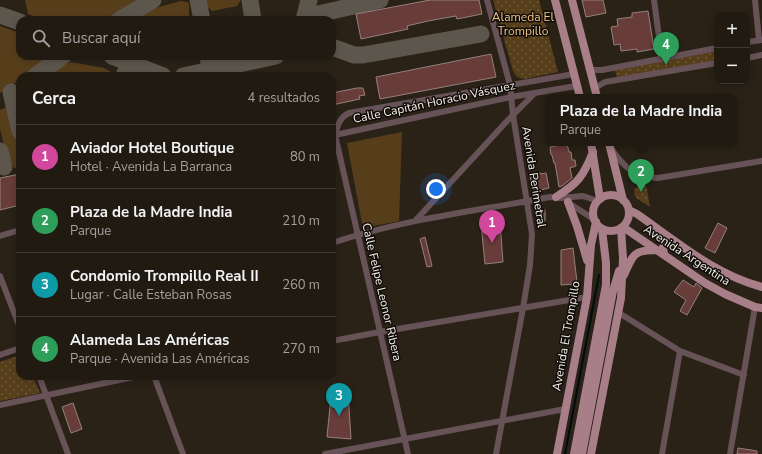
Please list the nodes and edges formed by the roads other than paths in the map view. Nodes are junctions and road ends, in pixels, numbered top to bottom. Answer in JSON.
{"nodes":[{"id":1,"x":487,"y":0,"type":"edge"},
{"id":2,"x":555,"y":0,"type":"edge"},
{"id":3,"x":572,"y":0,"type":"edge"},
{"id":4,"x":654,"y":0,"type":"edge"},
{"id":5,"x":755,"y":0,"type":"edge"},
{"id":6,"x":761,"y":40,"type":"edge"},
{"id":7,"x":750,"y":42,"type":"edge"},
{"id":8,"x":714,"y":49,"type":"edge"},
{"id":9,"x":762,"y":55,"type":"edge"},
{"id":10,"x":750,"y":57,"type":"edge"},
{"id":11,"x":662,"y":59,"type":"junction"},
{"id":12,"x":714,"y":64,"type":"edge"},
{"id":13,"x":616,"y":68,"type":"junction"},
{"id":14,"x":590,"y":70,"type":"junction"},
{"id":15,"x":574,"y":74,"type":"junction"},
{"id":16,"x":617,"y":80,"type":"junction"},
{"id":17,"x":510,"y":85,"type":"junction"},
{"id":18,"x":576,"y":86,"type":"junction"},
{"id":19,"x":595,"y":88,"type":"junction"},
{"id":20,"x":535,"y":93,"type":"junction"},
{"id":21,"x":579,"y":94,"type":"edge"},
{"id":22,"x":596,"y":94,"type":"edge"},
{"id":23,"x":511,"y":97,"type":"junction"},
{"id":24,"x":513,"y":115,"type":"junction"},
{"id":25,"x":336,"y":132,"type":"edge"},
{"id":26,"x":336,"y":135,"type":"edge"},
{"id":27,"x":336,"y":140,"type":"edge"},
{"id":28,"x":592,"y":146,"type":"edge"},
{"id":29,"x":610,"y":146,"type":"edge"},
{"id":30,"x":593,"y":152,"type":"junction"},
{"id":31,"x":762,"y":161,"type":"edge"},
{"id":32,"x":562,"y":199,"type":"junction"},
{"id":33,"x":599,"y":200,"type":"junction"},
{"id":34,"x":623,"y":200,"type":"junction"},
{"id":35,"x":527,"y":202,"type":"junction"},
{"id":36,"x":629,"y":210,"type":"junction"},
{"id":37,"x":415,"y":221,"type":"junction"},
{"id":38,"x":595,"y":221,"type":"junction"},
{"id":39,"x":602,"y":228,"type":"junction"},
{"id":40,"x":622,"y":228,"type":"junction"},
{"id":41,"x":16,"y":231,"type":"edge"},
{"id":42,"x":357,"y":234,"type":"junction"},
{"id":43,"x":0,"y":236,"type":"edge"},
{"id":44,"x":336,"y":242,"type":"edge"},
{"id":45,"x":656,"y":250,"type":"junction"},
{"id":46,"x":664,"y":254,"type":"junction"},
{"id":47,"x":699,"y":257,"type":"junction"},
{"id":48,"x":623,"y":258,"type":"junction"},
{"id":49,"x":589,"y":270,"type":"junction"},
{"id":50,"x":0,"y":276,"type":"edge"},
{"id":51,"x":622,"y":279,"type":"junction"},
{"id":52,"x":762,"y":287,"type":"edge"},
{"id":53,"x":587,"y":297,"type":"junction"},
{"id":54,"x":523,"y":308,"type":"junction"},
{"id":55,"x":758,"y":308,"type":"edge"},
{"id":56,"x":618,"y":313,"type":"junction"},
{"id":57,"x":16,"y":318,"type":"edge"},
{"id":58,"x":380,"y":332,"type":"junction"},
{"id":59,"x":336,"y":341,"type":"edge"},
{"id":60,"x":16,"y":349,"type":"edge"},
{"id":61,"x":680,"y":351,"type":"junction"},
{"id":62,"x":0,"y":355,"type":"edge"},
{"id":63,"x":744,"y":375,"type":"junction"},
{"id":64,"x":41,"y":380,"type":"edge"},
{"id":65,"x":120,"y":380,"type":"edge"},
{"id":66,"x":155,"y":380,"type":"edge"},
{"id":67,"x":47,"y":396,"type":"junction"},
{"id":68,"x":0,"y":405,"type":"edge"},
{"id":69,"x":566,"y":409,"type":"junction"},
{"id":70,"x":503,"y":421,"type":"junction"},
{"id":71,"x":405,"y":438,"type":"junction"},
{"id":72,"x":583,"y":450,"type":"edge"},
{"id":73,"x":592,"y":451,"type":"edge"},
{"id":74,"x":68,"y":454,"type":"edge"},
{"id":75,"x":182,"y":454,"type":"edge"},
{"id":76,"x":324,"y":454,"type":"edge"},
{"id":77,"x":408,"y":454,"type":"edge"},
{"id":78,"x":496,"y":454,"type":"edge"},
{"id":79,"x":557,"y":454,"type":"edge"},
{"id":80,"x":574,"y":454,"type":"edge"},
{"id":81,"x":662,"y":454,"type":"edge"},
{"id":82,"x":730,"y":454,"type":"edge"}],
"edges":[{"from":1,"to":17,"type":"street","name":"Avenida Perimetral"},
{"from":2,"to":15,"type":"main road"},
{"from":3,"to":14,"type":"main road"},
{"from":4,"to":11,"type":"street"},
{"from":5,"to":6,"type":"street"},
{"from":6,"to":7,"type":"street"},
{"from":8,"to":11,"type":"street"},
{"from":9,"to":10,"type":"street"},
{"from":11,"to":13,"type":"street"},
{"from":12,"to":16,"type":"street"},
{"from":13,"to":14,"type":"street"},
{"from":13,"to":16,"type":"street"},
{"from":14,"to":19,"type":"main road"},
{"from":15,"to":17,"type":"street","name":"Calle Capitán Horacio Vásquez"},
{"from":15,"to":18,"type":"main road"},
{"from":16,"to":19,"type":"street"},
{"from":17,"to":23,"type":"street","name":"Avenida Perimetral"},
{"from":17,"to":25,"type":"street","name":"Calle Capitán Horacio Vásquez"},
{"from":18,"to":20,"type":"street","name":"Calle Capitán Horacio Vásquez"},
{"from":18,"to":21,"type":"main road"},
{"from":19,"to":22,"type":"main road"},
{"from":20,"to":23,"type":"street","name":"Calle Capitán Horacio Vásquez"},
{"from":20,"to":24,"type":"street"},
{"from":23,"to":24,"type":"street","name":"Avenida Perimetral"},
{"from":23,"to":26,"type":"street","name":"Calle Capitán Horacio Vásquez"},
{"from":24,"to":35,"type":"street","name":"Avenida Perimetral"},
{"from":24,"to":37,"type":"street"},
{"from":27,"to":42,"type":"street","name":"Calle Felipe Leonor Ribera"},
{"from":28,"to":30,"type":"main road"},
{"from":29,"to":31,"type":"street"},
{"from":29,"to":34,"type":"main road"},
{"from":30,"to":32,"type":"main road"},
{"from":30,"to":33,"type":"main road"},
{"from":32,"to":33,"type":"street"},
{"from":32,"to":35,"type":"street"},
{"from":32,"to":38,"type":"street"},
{"from":32,"to":49,"type":"main road"},
{"from":33,"to":34,"type":"main road"},
{"from":33,"to":38,"type":"main road"},
{"from":34,"to":36,"type":"main road"},
{"from":35,"to":37,"type":"street"},
{"from":35,"to":54,"type":"street","name":"Avenida Perimetral"},
{"from":36,"to":40,"type":"main road"},
{"from":36,"to":47,"type":"main road","name":"Avenida Argentina"},
{"from":37,"to":42,"type":"street"},
{"from":38,"to":39,"type":"main road"},
{"from":38,"to":49,"type":"main road","name":"Avenida El Trompillo"},
{"from":39,"to":40,"type":"main road"},
{"from":39,"to":80,"type":"main road"},
{"from":40,"to":45,"type":"main road","name":"Avenida Argentina"},
{"from":40,"to":48,"type":"main road"},
{"from":41,"to":43,"type":"street"},
{"from":42,"to":44,"type":"street"},
{"from":42,"to":58,"type":"street","name":"Calle Felipe Leonor Ribera"},
{"from":45,"to":46,"type":"main road","name":"Avenida Argentina"},
{"from":45,"to":51,"type":"main road"},
{"from":46,"to":47,"type":"main road"},
{"from":46,"to":55,"type":"main road","name":"Avenida Argentina"},
{"from":47,"to":52,"type":"main road","name":"Avenida Argentina"},
{"from":48,"to":51,"type":"main road"},
{"from":48,"to":72,"type":"main road"},
{"from":49,"to":53,"type":"main road","name":"Avenida El Trompillo"},
{"from":50,"to":57,"type":"street"},
{"from":51,"to":56,"type":"main road"},
{"from":53,"to":54,"type":"street"},
{"from":53,"to":69,"type":"main road","name":"Avenida El Trompillo"},
{"from":54,"to":58,"type":"street"},
{"from":54,"to":70,"type":"street","name":"Avenida Perimetral"},
{"from":55,"to":63,"type":"street"},
{"from":56,"to":61,"type":"street"},
{"from":56,"to":73,"type":"main road"},
{"from":58,"to":59,"type":"street"},
{"from":58,"to":71,"type":"street","name":"Calle Felipe Leonor Ribera"},
{"from":60,"to":62,"type":"street"},
{"from":61,"to":63,"type":"street"},
{"from":61,"to":81,"type":"street"},
{"from":63,"to":82,"type":"street"},
{"from":64,"to":67,"type":"street"},
{"from":65,"to":67,"type":"street"},
{"from":66,"to":75,"type":"street"},
{"from":67,"to":68,"type":"street"},
{"from":67,"to":74,"type":"street"},
{"from":69,"to":70,"type":"street"},
{"from":69,"to":79,"type":"main road","name":"Avenida El Trompillo"},
{"from":70,"to":71,"type":"street"},
{"from":70,"to":78,"type":"street","name":"Avenida Perimetral"},
{"from":71,"to":76,"type":"street"},
{"from":71,"to":77,"type":"street","name":"Calle Felipe Leonor Ribera"},
{"from":72,"to":73,"type":"main road"}]}
